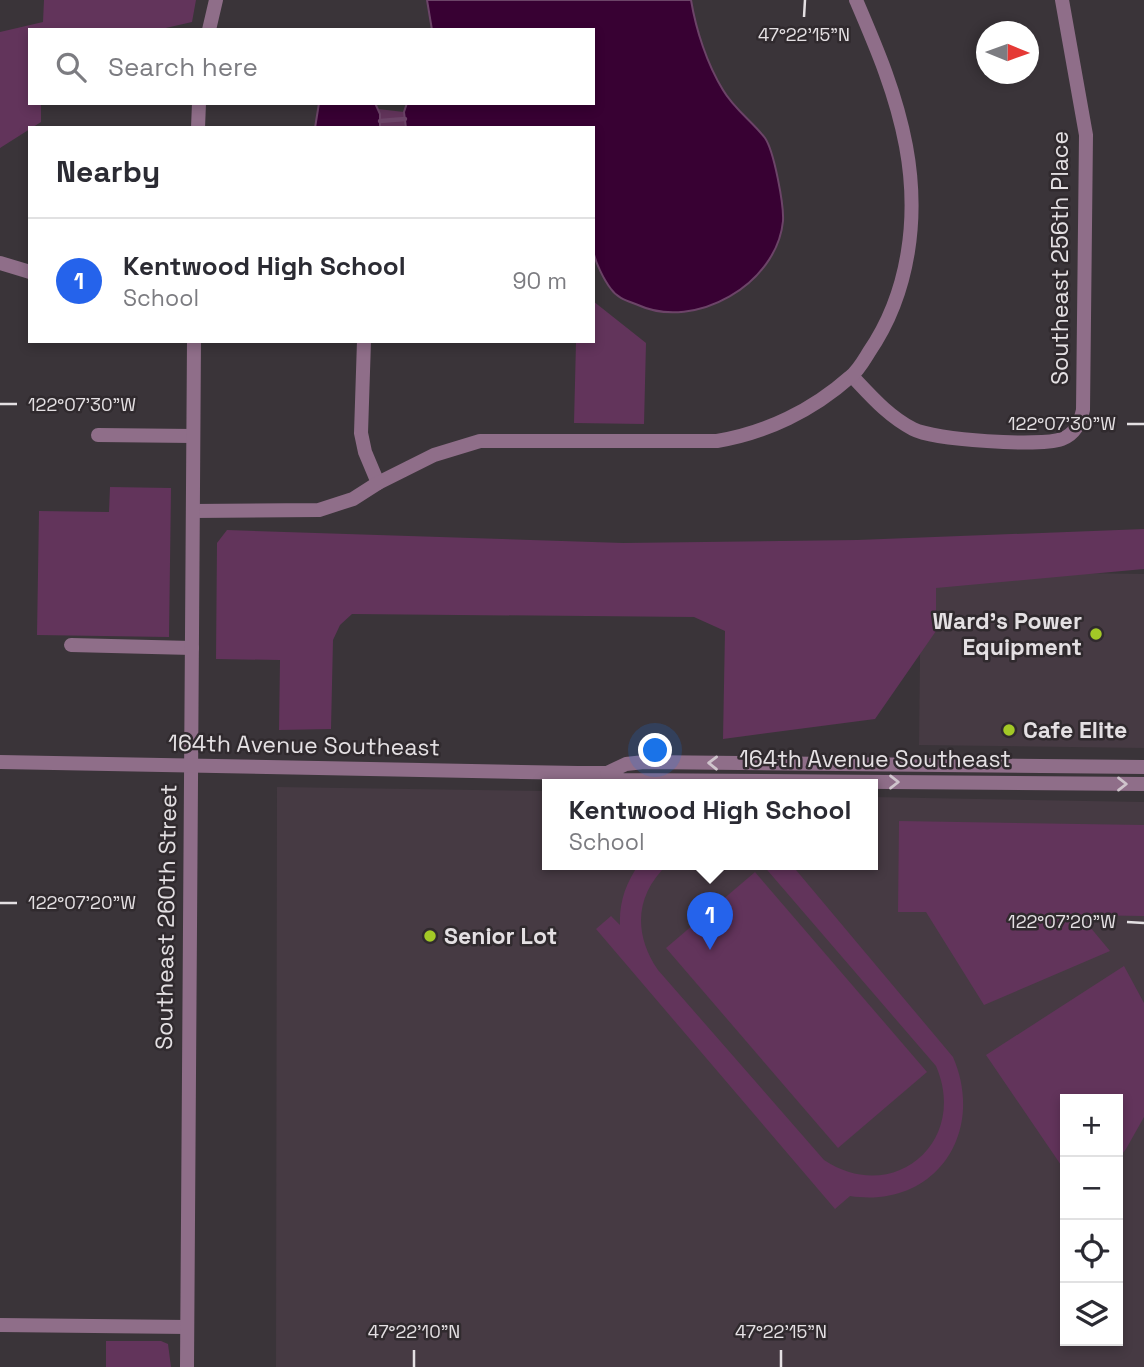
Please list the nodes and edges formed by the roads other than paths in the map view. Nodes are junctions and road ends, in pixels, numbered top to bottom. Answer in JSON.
{"nodes":[{"id":1,"x":216,"y":0,"type":"edge"},
{"id":2,"x":856,"y":0,"type":"edge"},
{"id":3,"x":1062,"y":0,"type":"edge"},
{"id":4,"x":209,"y":28,"type":"edge"},
{"id":5,"x":199,"y":105,"type":"edge"},
{"id":6,"x":198,"y":126,"type":"edge"},
{"id":7,"x":0,"y":263,"type":"edge"},
{"id":8,"x":28,"y":271,"type":"edge"},
{"id":9,"x":194,"y":343,"type":"edge"},
{"id":10,"x":364,"y":343,"type":"edge"},
{"id":11,"x":852,"y":376,"type":"junction"},
{"id":12,"x":98,"y":435,"type":"dead end"},
{"id":13,"x":193,"y":436,"type":"junction"},
{"id":14,"x":378,"y":483,"type":"junction"},
{"id":15,"x":193,"y":511,"type":"junction"},
{"id":16,"x":71,"y":645,"type":"dead end"},
{"id":17,"x":192,"y":648,"type":"junction"},
{"id":18,"x":0,"y":762,"type":"edge"},
{"id":19,"x":190,"y":765,"type":"junction"},
{"id":20,"x":1144,"y":767,"type":"edge"},
{"id":21,"x":607,"y":773,"type":"junction"},
{"id":22,"x":620,"y":779,"type":"edge"},
{"id":23,"x":878,"y":782,"type":"edge"},
{"id":24,"x":1144,"y":784,"type":"edge"},
{"id":25,"x":0,"y":1325,"type":"edge"},
{"id":26,"x":187,"y":1327,"type":"junction"},
{"id":27,"x":187,"y":1367,"type":"edge"}],
"edges":[{"from":1,"to":4,"type":"street"},
{"from":2,"to":11,"type":"street"},
{"from":3,"to":11,"type":"street","name":"Southeast 256th Place"},
{"from":5,"to":6,"type":"street"},
{"from":7,"to":8,"type":"street"},
{"from":9,"to":13,"type":"street","name":"Southeast 260th Street"},
{"from":10,"to":14,"type":"street"},
{"from":11,"to":14,"type":"street"},
{"from":12,"to":13,"type":"street"},
{"from":13,"to":15,"type":"street","name":"Southeast 260th Street"},
{"from":14,"to":15,"type":"street"},
{"from":15,"to":17,"type":"street","name":"Southeast 260th Street"},
{"from":16,"to":17,"type":"street"},
{"from":17,"to":19,"type":"street","name":"Southeast 260th Street"},
{"from":18,"to":19,"type":"street","name":"164th Avenue Southeast"},
{"from":19,"to":21,"type":"street","name":"164th Avenue Southeast"},
{"from":19,"to":26,"type":"street","name":"Southeast 260th Street"},
{"from":20,"to":21,"type":"street","name":"164th Avenue Southeast","one_way":true},
{"from":21,"to":22,"type":"street","name":"164th Avenue Southeast","one_way":true},
{"from":23,"to":24,"type":"street","name":"164th Avenue Southeast","one_way":true},
{"from":25,"to":26,"type":"street"},
{"from":26,"to":27,"type":"street","name":"Southeast 260th Street"}]}
